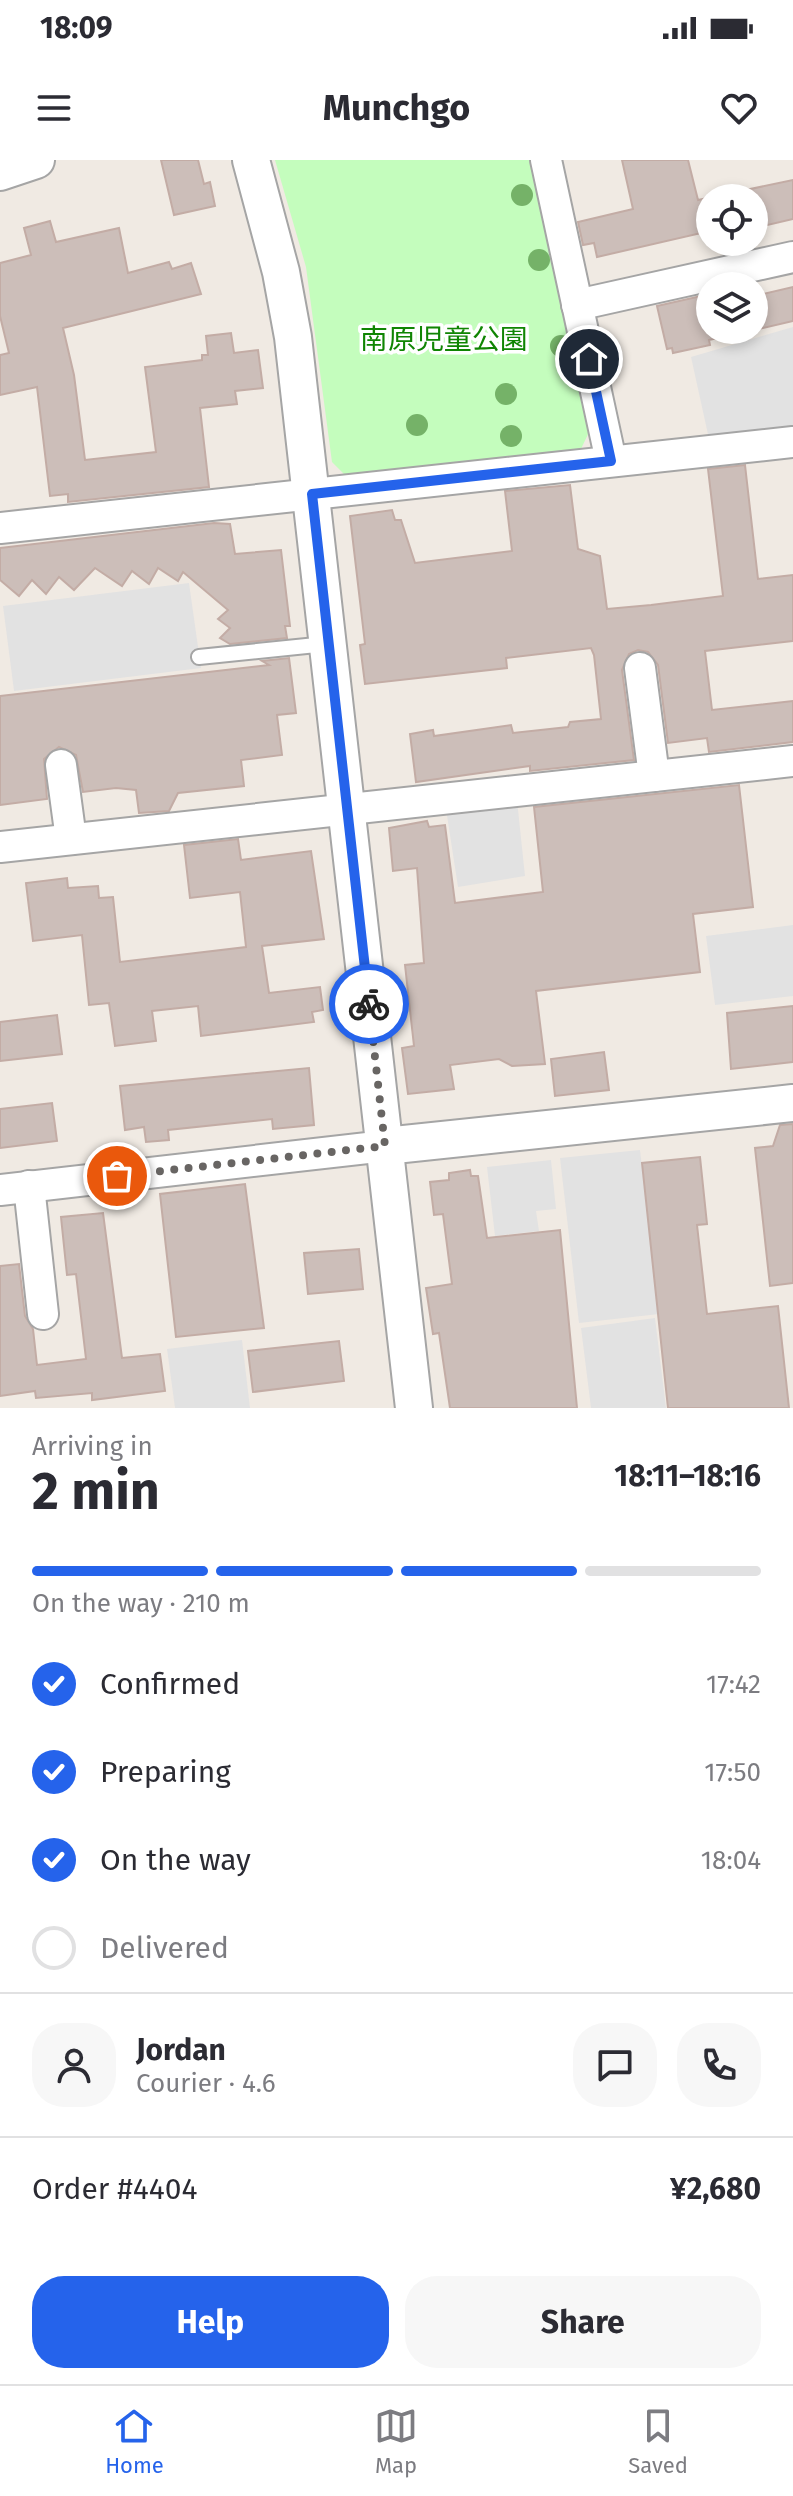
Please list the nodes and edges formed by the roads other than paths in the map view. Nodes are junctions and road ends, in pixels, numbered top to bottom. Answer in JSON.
{"nodes":[{"id":1,"x":36,"y":160,"type":"edge"},
{"id":2,"x":251,"y":160,"type":"edge"},
{"id":3,"x":546,"y":160,"type":"edge"},
{"id":4,"x":0,"y":172,"type":"edge"},
{"id":5,"x":793,"y":257,"type":"edge"},
{"id":6,"x":577,"y":305,"type":"junction"},
{"id":7,"x":793,"y":442,"type":"edge"},
{"id":8,"x":611,"y":461,"type":"junction"},
{"id":9,"x":312,"y":494,"type":"junction"},
{"id":10,"x":0,"y":528,"type":"edge"},
{"id":11,"x":329,"y":643,"type":"junction"},
{"id":12,"x":199,"y":657,"type":"dead end"},
{"id":13,"x":640,"y":668,"type":"dead end"},
{"id":14,"x":793,"y":761,"type":"edge"},
{"id":15,"x":61,"y":765,"type":"dead end"},
{"id":16,"x":654,"y":776,"type":"junction"},
{"id":17,"x":347,"y":808,"type":"junction"},
{"id":18,"x":71,"y":839,"type":"junction"},
{"id":19,"x":0,"y":847,"type":"edge"},
{"id":20,"x":793,"y":1103,"type":"edge"},
{"id":21,"x":385,"y":1146,"type":"junction"},
{"id":22,"x":15,"y":1188,"type":"edge"},
{"id":23,"x":43,"y":1314,"type":"dead end"},
{"id":24,"x":414,"y":1408,"type":"edge"}],
"edges":[{"from":1,"to":4,"type":"street"},
{"from":2,"to":9,"type":"street"},
{"from":3,"to":6,"type":"street"},
{"from":5,"to":6,"type":"street"},
{"from":6,"to":8,"type":"street"},
{"from":7,"to":8,"type":"street"},
{"from":8,"to":9,"type":"street"},
{"from":9,"to":10,"type":"street"},
{"from":9,"to":11,"type":"street"},
{"from":11,"to":12,"type":"lane"},
{"from":11,"to":17,"type":"street"},
{"from":13,"to":16,"type":"street"},
{"from":14,"to":16,"type":"street"},
{"from":15,"to":18,"type":"street"},
{"from":16,"to":17,"type":"street"},
{"from":17,"to":18,"type":"street"},
{"from":17,"to":21,"type":"street"},
{"from":18,"to":19,"type":"street"},
{"from":20,"to":21,"type":"street"},
{"from":21,"to":22,"type":"street"},
{"from":21,"to":24,"type":"street"},
{"from":22,"to":23,"type":"street"}]}
